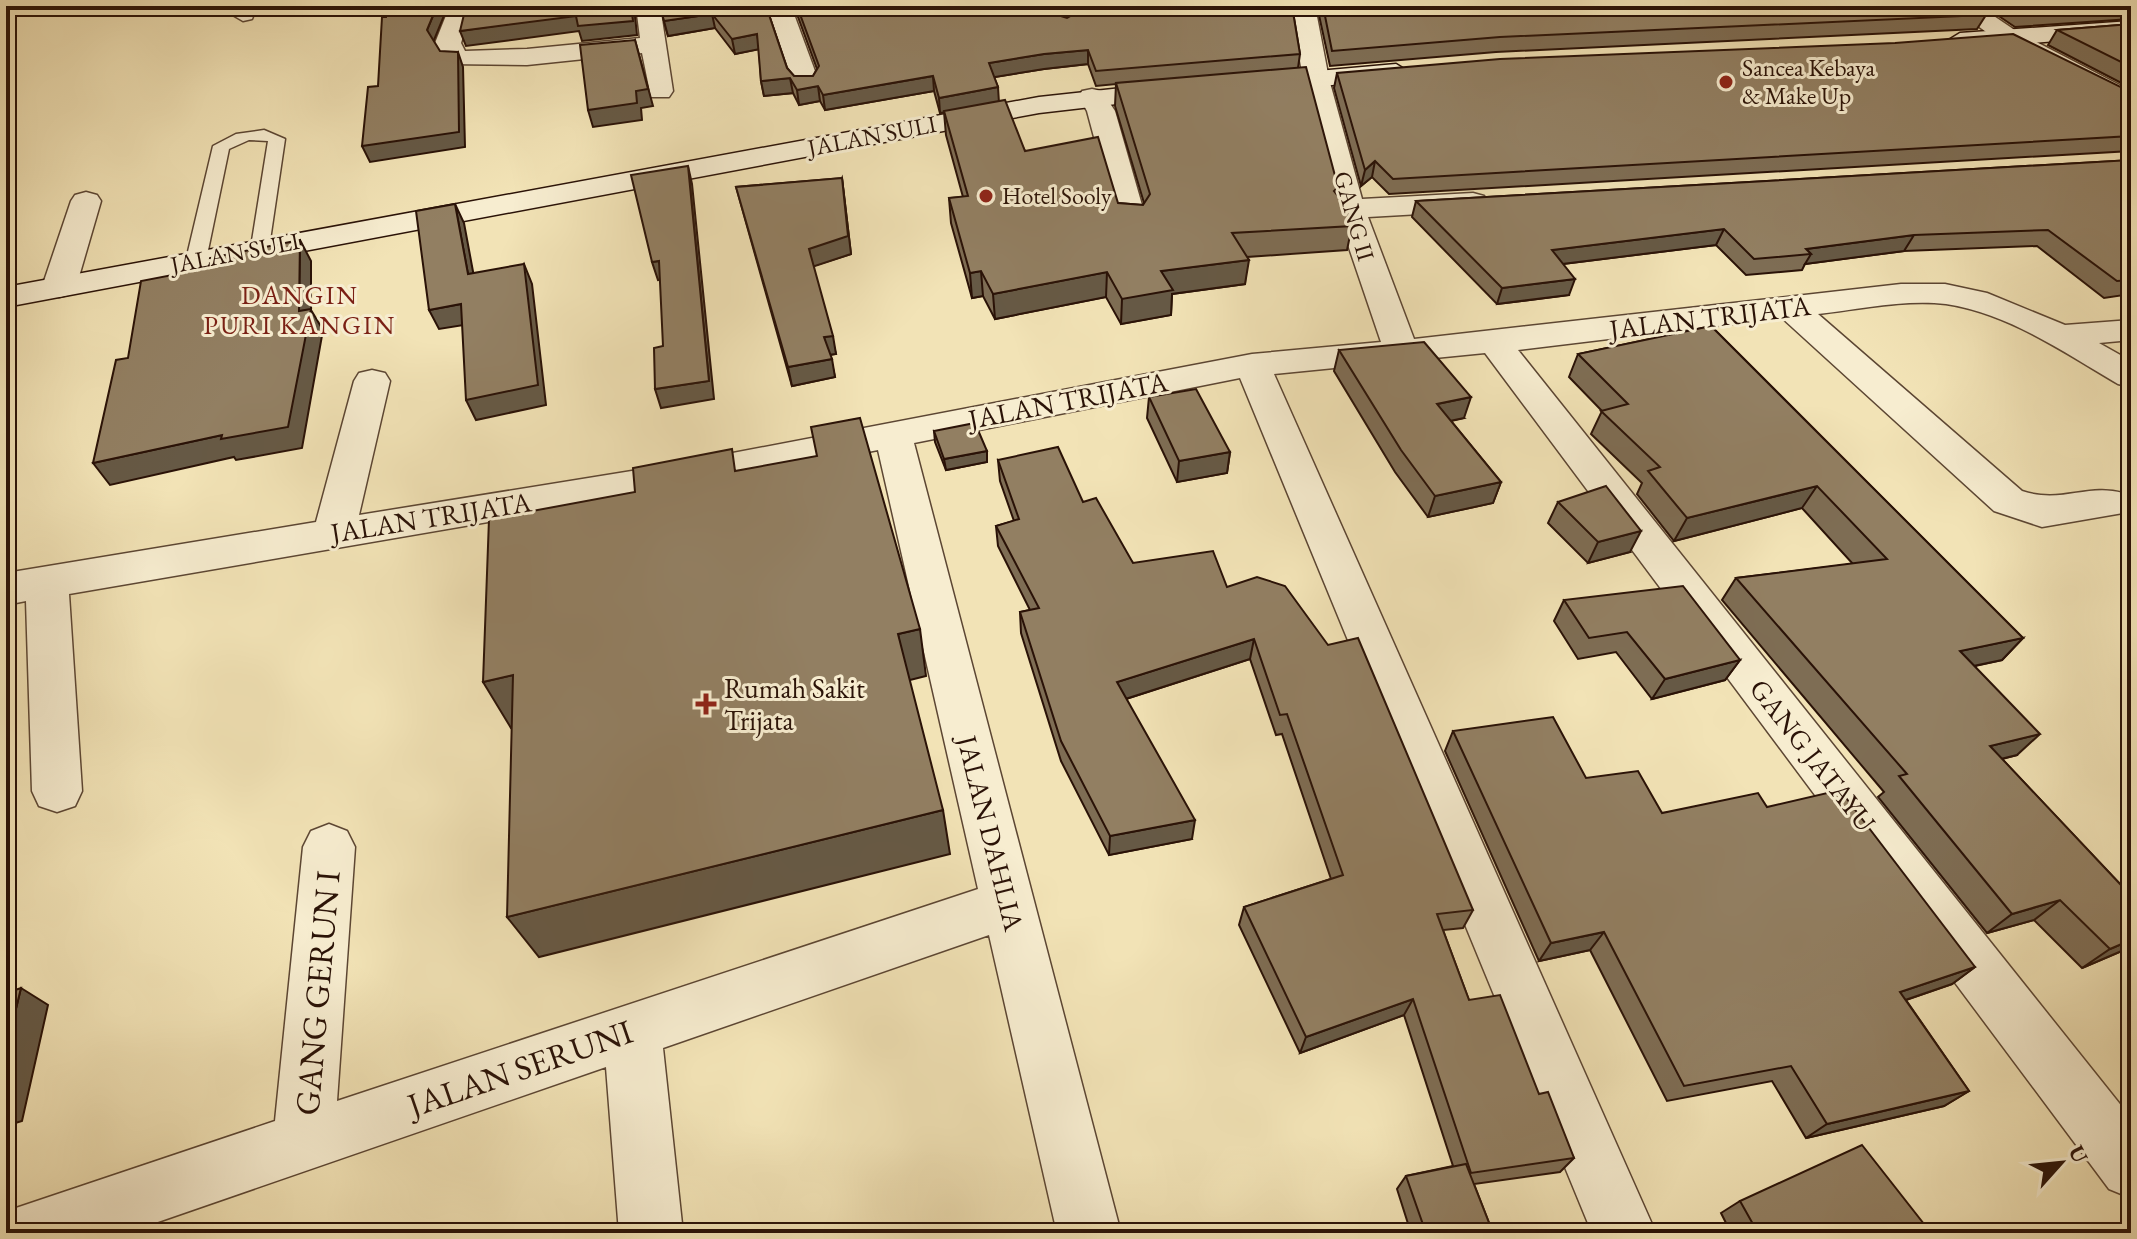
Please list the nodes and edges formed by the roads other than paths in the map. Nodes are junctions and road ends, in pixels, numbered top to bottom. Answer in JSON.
{"nodes":[{"id":1,"x":648,"y":6,"type":"edge"},
{"id":2,"x":779,"y":6,"type":"edge"},
{"id":3,"x":1303,"y":6,"type":"edge"},
{"id":4,"x":1963,"y":6,"type":"edge"},
{"id":5,"x":458,"y":13,"type":"dead end"},
{"id":6,"x":2131,"y":28,"type":"edge"},
{"id":7,"x":2010,"y":38,"type":"junction"},
{"id":8,"x":1933,"y":43,"type":"edge"},
{"id":9,"x":653,"y":44,"type":"junction"},
{"id":10,"x":1426,"y":69,"type":"edge"},
{"id":11,"x":1316,"y":79,"type":"junction"},
{"id":12,"x":806,"y":82,"type":"edge"},
{"id":13,"x":1227,"y":87,"type":"edge"},
{"id":14,"x":1197,"y":89,"type":"edge"},
{"id":15,"x":660,"y":91,"type":"dead end"},
{"id":16,"x":1092,"y":97,"type":"junction"},
{"id":17,"x":2128,"y":98,"type":"edge"},
{"id":18,"x":86,"y":201,"type":"dead end"},
{"id":19,"x":1494,"y":201,"type":"edge"},
{"id":20,"x":1352,"y":209,"type":"junction"},
{"id":21,"x":1131,"y":219,"type":"edge"},
{"id":22,"x":260,"y":247,"type":"junction"},
{"id":23,"x":196,"y":260,"type":"junction"},
{"id":24,"x":59,"y":287,"type":"junction"},
{"id":25,"x":6,"y":297,"type":"edge"},
{"id":26,"x":1790,"y":307,"type":"junction"},
{"id":27,"x":2131,"y":330,"type":"edge"},
{"id":28,"x":2062,"y":336,"type":"junction"},
{"id":29,"x":1494,"y":342,"type":"junction"},
{"id":30,"x":1402,"y":351,"type":"junction"},
{"id":31,"x":1252,"y":365,"type":"junction"},
{"id":32,"x":2131,"y":376,"type":"edge"},
{"id":33,"x":372,"y":381,"type":"dead end"},
{"id":34,"x":893,"y":434,"type":"junction"},
{"id":35,"x":2109,"y":503,"type":"dead end"},
{"id":36,"x":334,"y":533,"type":"junction"},
{"id":37,"x":27,"y":586,"type":"edge"},
{"id":38,"x":57,"y":791,"type":"dead end"},
{"id":39,"x":329,"y":847,"type":"dead end"},
{"id":40,"x":1008,"y":904,"type":"junction"},
{"id":41,"x":632,"y":1030,"type":"junction"},
{"id":42,"x":304,"y":1140,"type":"junction"},
{"id":43,"x":2131,"y":1167,"type":"edge"},
{"id":44,"x":33,"y":1233,"type":"edge"},
{"id":45,"x":651,"y":1233,"type":"edge"},
{"id":46,"x":1089,"y":1233,"type":"edge"},
{"id":47,"x":1624,"y":1233,"type":"edge"}],
"edges":[{"from":1,"to":9,"type":"street"},
{"from":2,"to":12,"type":"street"},
{"from":3,"to":11,"type":"street","name":"GANG II"},
{"from":4,"to":7,"type":"street"},
{"from":5,"to":9,"type":"street"},
{"from":6,"to":7,"type":"street"},
{"from":7,"to":8,"type":"street"},
{"from":7,"to":17,"type":"street"},
{"from":9,"to":15,"type":"street"},
{"from":10,"to":11,"type":"street"},
{"from":11,"to":13,"type":"street"},
{"from":11,"to":20,"type":"street","name":"GANG II"},
{"from":14,"to":16,"type":"street","name":"JALAN SULI"},
{"from":16,"to":21,"type":"street"},
{"from":16,"to":22,"type":"street","name":"JALAN SULI"},
{"from":18,"to":24,"type":"street"},
{"from":19,"to":20,"type":"street"},
{"from":20,"to":30,"type":"street","name":"GANG II"},
{"from":22,"to":23,"type":"street","name":"JALAN SULI"},
{"from":22,"to":23,"type":"lane"},
{"from":23,"to":24,"type":"street","name":"JALAN SULI"},
{"from":24,"to":25,"type":"street","name":"JALAN SULI"},
{"from":26,"to":28,"type":"street","name":"JALAN TRIJATA"},
{"from":26,"to":29,"type":"street","name":"JALAN TRIJATA"},
{"from":26,"to":35,"type":"street"},
{"from":27,"to":28,"type":"street","name":"JALAN TRIJATA"},
{"from":28,"to":32,"type":"street"},
{"from":29,"to":30,"type":"street","name":"JALAN TRIJATA"},
{"from":29,"to":43,"type":"street","name":"GANG JATAYU"},
{"from":30,"to":31,"type":"street","name":"JALAN TRIJATA"},
{"from":31,"to":34,"type":"street","name":"JALAN TRIJATA"},
{"from":31,"to":47,"type":"street"},
{"from":33,"to":36,"type":"street"},
{"from":34,"to":36,"type":"street","name":"JALAN TRIJATA"},
{"from":34,"to":40,"type":"street","name":"JALAN DAHLIA"},
{"from":36,"to":37,"type":"street","name":"JALAN TRIJATA"},
{"from":37,"to":38,"type":"street"},
{"from":39,"to":42,"type":"street","name":"GANG GERUN I"},
{"from":40,"to":41,"type":"street","name":"JALAN SERUNI"},
{"from":40,"to":46,"type":"street","name":"JALAN DAHLIA"},
{"from":41,"to":42,"type":"street","name":"JALAN SERUNI"},
{"from":41,"to":45,"type":"street"},
{"from":42,"to":44,"type":"street","name":"JALAN SERUNI"}]}
